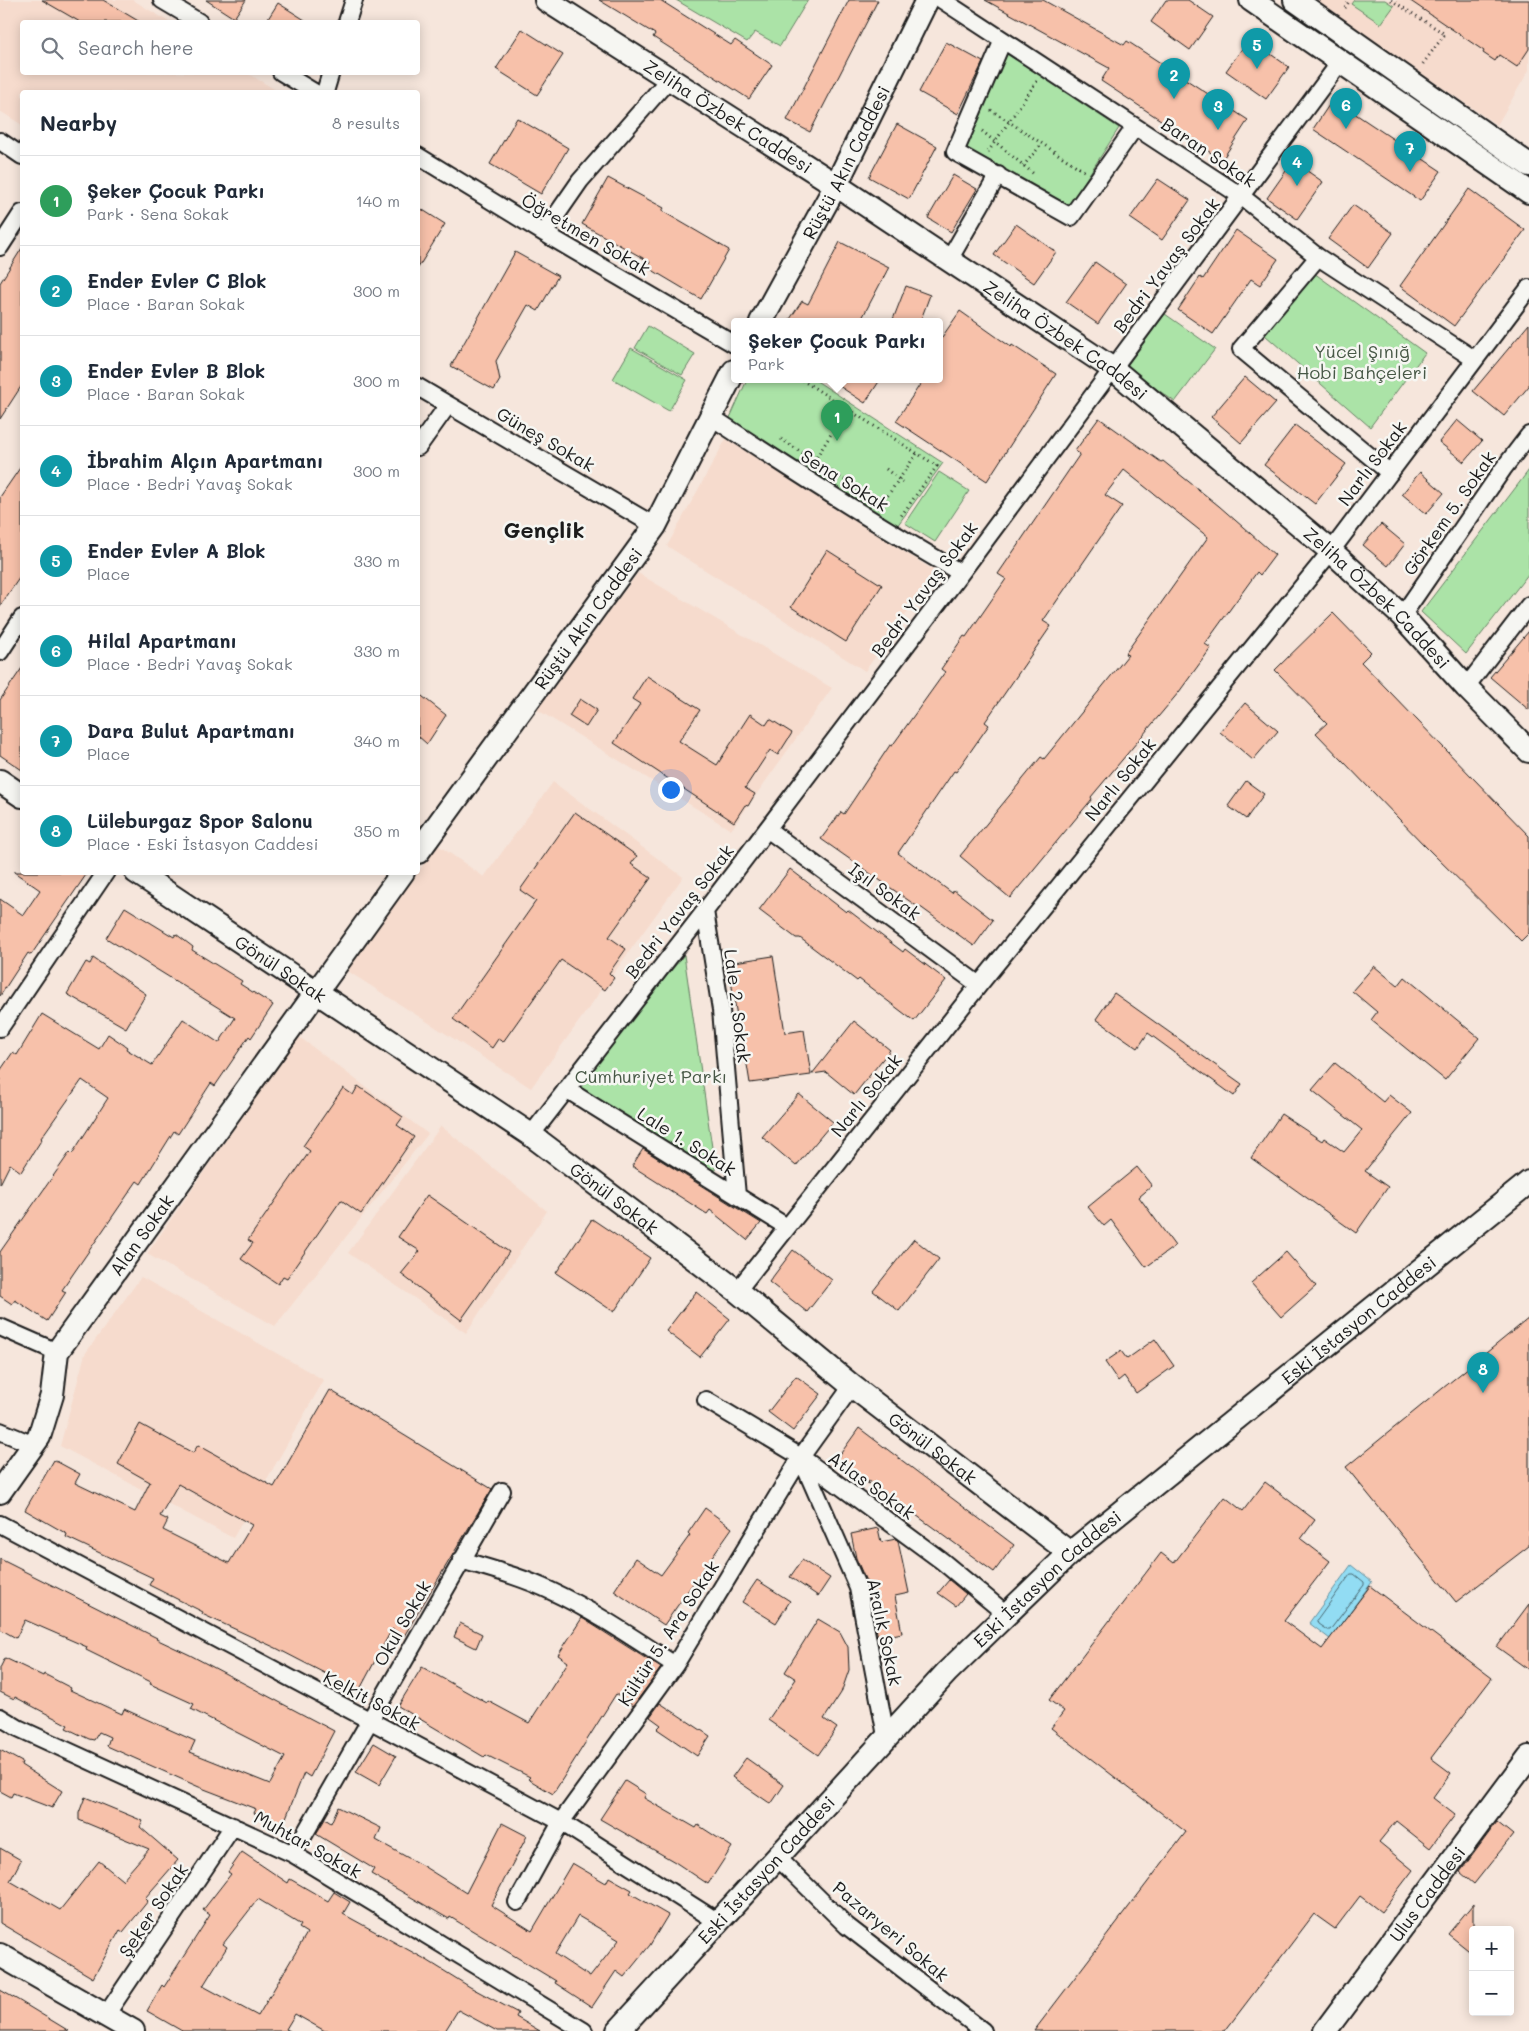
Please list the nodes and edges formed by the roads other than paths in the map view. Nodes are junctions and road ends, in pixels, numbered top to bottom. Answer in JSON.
{"nodes":[{"id":1,"x":162,"y":0,"type":"edge"},
{"id":2,"x":354,"y":0,"type":"edge"},
{"id":3,"x":546,"y":0,"type":"edge"},
{"id":4,"x":927,"y":0,"type":"edge"},
{"id":5,"x":942,"y":0,"type":"edge"},
{"id":6,"x":1251,"y":0,"type":"edge"},
{"id":7,"x":1295,"y":0,"type":"edge"},
{"id":8,"x":196,"y":20,"type":"edge"},
{"id":9,"x":348,"y":20,"type":"edge"},
{"id":10,"x":1003,"y":40,"type":"junction"},
{"id":11,"x":1341,"y":61,"type":"junction"},
{"id":12,"x":286,"y":75,"type":"edge"},
{"id":13,"x":330,"y":75,"type":"edge"},
{"id":14,"x":669,"y":79,"type":"junction"},
{"id":15,"x":311,"y":90,"type":"edge"},
{"id":16,"x":326,"y":90,"type":"edge"},
{"id":17,"x":1135,"y":127,"type":"junction"},
{"id":18,"x":0,"y":141,"type":"edge"},
{"id":19,"x":20,"y":155,"type":"edge"},
{"id":20,"x":420,"y":157,"type":"edge"},
{"id":21,"x":1529,"y":165,"type":"edge"},
{"id":22,"x":1003,"y":179,"type":"junction"},
{"id":23,"x":836,"y":185,"type":"junction"},
{"id":24,"x":1529,"y":192,"type":"edge"},
{"id":25,"x":1241,"y":196,"type":"junction"},
{"id":26,"x":20,"y":215,"type":"edge"},
{"id":27,"x":544,"y":233,"type":"junction"},
{"id":28,"x":0,"y":247,"type":"edge"},
{"id":29,"x":1318,"y":257,"type":"junction"},
{"id":30,"x":949,"y":260,"type":"junction"},
{"id":31,"x":1529,"y":288,"type":"edge"},
{"id":32,"x":762,"y":318,"type":"edge"},
{"id":33,"x":731,"y":342,"type":"edge"},
{"id":34,"x":1474,"y":359,"type":"junction"},
{"id":35,"x":1113,"y":369,"type":"junction"},
{"id":36,"x":731,"y":377,"type":"edge"},
{"id":37,"x":420,"y":388,"type":"edge"},
{"id":38,"x":448,"y":405,"type":"junction"},
{"id":39,"x":710,"y":416,"type":"junction"},
{"id":40,"x":1529,"y":435,"type":"edge"},
{"id":41,"x":420,"y":443,"type":"edge"},
{"id":42,"x":1390,"y":473,"type":"junction"},
{"id":43,"x":655,"y":526,"type":"junction"},
{"id":44,"x":1331,"y":551,"type":"junction"},
{"id":45,"x":961,"y":573,"type":"junction"},
{"id":46,"x":1529,"y":605,"type":"edge"},
{"id":47,"x":1402,"y":616,"type":"junction"},
{"id":48,"x":20,"y":621,"type":"edge"},
{"id":49,"x":0,"y":652,"type":"edge"},
{"id":50,"x":1466,"y":687,"type":"junction"},
{"id":51,"x":1529,"y":751,"type":"edge"},
{"id":52,"x":0,"y":781,"type":"edge"},
{"id":53,"x":20,"y":795,"type":"edge"},
{"id":54,"x":767,"y":829,"type":"junction"},
{"id":55,"x":420,"y":849,"type":"edge"},
{"id":56,"x":104,"y":875,"type":"edge"},
{"id":57,"x":140,"y":875,"type":"edge"},
{"id":58,"x":401,"y":875,"type":"edge"},
{"id":59,"x":705,"y":910,"type":"junction"},
{"id":60,"x":979,"y":986,"type":"junction"},
{"id":61,"x":315,"y":993,"type":"junction"},
{"id":62,"x":0,"y":1028,"type":"edge"},
{"id":63,"x":566,"y":1089,"type":"junction"},
{"id":64,"x":531,"y":1135,"type":"junction"},
{"id":65,"x":1529,"y":1182,"type":"edge"},
{"id":66,"x":737,"y":1196,"type":"junction"},
{"id":67,"x":787,"y":1227,"type":"junction"},
{"id":68,"x":737,"y":1291,"type":"junction"},
{"id":69,"x":0,"y":1326,"type":"edge"},
{"id":70,"x":57,"y":1352,"type":"junction"},
{"id":71,"x":852,"y":1386,"type":"junction"},
{"id":72,"x":706,"y":1400,"type":"dead end"},
{"id":73,"x":0,"y":1432,"type":"edge"},
{"id":74,"x":34,"y":1445,"type":"junction"},
{"id":75,"x":800,"y":1457,"type":"junction"},
{"id":76,"x":502,"y":1491,"type":"dead end"},
{"id":77,"x":0,"y":1492,"type":"edge"},
{"id":78,"x":0,"y":1524,"type":"edge"},
{"id":79,"x":1070,"y":1553,"type":"junction"},
{"id":80,"x":461,"y":1560,"type":"junction"},
{"id":81,"x":1006,"y":1614,"type":"junction"},
{"id":82,"x":675,"y":1665,"type":"junction"},
{"id":83,"x":0,"y":1717,"type":"edge"},
{"id":84,"x":368,"y":1722,"type":"junction"},
{"id":85,"x":886,"y":1736,"type":"junction"},
{"id":86,"x":1529,"y":1757,"type":"edge"},
{"id":87,"x":561,"y":1822,"type":"junction"},
{"id":88,"x":233,"y":1826,"type":"junction"},
{"id":89,"x":293,"y":1854,"type":"junction"},
{"id":90,"x":777,"y":1857,"type":"junction"},
{"id":91,"x":517,"y":1902,"type":"dead end"},
{"id":92,"x":718,"y":1922,"type":"junction"},
{"id":93,"x":0,"y":1954,"type":"edge"},
{"id":94,"x":106,"y":2015,"type":"junction"},
{"id":95,"x":133,"y":2031,"type":"edge"},
{"id":96,"x":584,"y":2031,"type":"edge"},
{"id":97,"x":618,"y":2031,"type":"edge"},
{"id":98,"x":983,"y":2031,"type":"edge"},
{"id":99,"x":1325,"y":2031,"type":"edge"}],
"edges":[{"from":1,"to":8,"type":"street"},
{"from":2,"to":9,"type":"street"},
{"from":3,"to":14,"type":"street","name":"Zeliha Özbek Caddesi"},
{"from":4,"to":23,"type":"street","name":"Rüştü Akın Caddesi"},
{"from":5,"to":10,"type":"street","name":"Baran Sokak"},
{"from":6,"to":11,"type":"street"},
{"from":7,"to":21,"type":"street"},
{"from":10,"to":17,"type":"street","name":"Baran Sokak"},
{"from":10,"to":22,"type":"street"},
{"from":11,"to":24,"type":"street"},
{"from":11,"to":25,"type":"street","name":"Bedri Yavaş Sokak"},
{"from":12,"to":15,"type":"street"},
{"from":13,"to":16,"type":"street"},
{"from":14,"to":23,"type":"street","name":"Zeliha Özbek Caddesi"},
{"from":14,"to":27,"type":"street"},
{"from":17,"to":22,"type":"street"},
{"from":17,"to":25,"type":"street","name":"Baran Sokak"},
{"from":18,"to":19,"type":"street"},
{"from":20,"to":27,"type":"street","name":"Öğretmen Sokak"},
{"from":22,"to":30,"type":"street"},
{"from":23,"to":30,"type":"street","name":"Zeliha Özbek Caddesi"},
{"from":23,"to":32,"type":"street","name":"Rüştü Akın Caddesi"},
{"from":25,"to":29,"type":"street","name":"Baran Sokak"},
{"from":25,"to":35,"type":"street","name":"Bedri Yavaş Sokak"},
{"from":26,"to":28,"type":"street"},
{"from":27,"to":33,"type":"street","name":"Öğretmen Sokak"},
{"from":29,"to":34,"type":"street","name":"Baran Sokak"},
{"from":29,"to":42,"type":"street"},
{"from":30,"to":35,"type":"street","name":"Zeliha Özbek Caddesi"},
{"from":31,"to":34,"type":"street","name":"Narlı Sokak"},
{"from":34,"to":42,"type":"street","name":"Narlı Sokak"},
{"from":35,"to":44,"type":"street","name":"Zeliha Özbek Caddesi"},
{"from":35,"to":45,"type":"street","name":"Bedri Yavaş Sokak"},
{"from":36,"to":39,"type":"street","name":"Rüştü Akın Caddesi"},
{"from":37,"to":38,"type":"street","name":"Güneş Sokak"},
{"from":38,"to":41,"type":"street"},
{"from":38,"to":43,"type":"street","name":"Güneş Sokak"},
{"from":39,"to":43,"type":"street","name":"Rüştü Akın Caddesi"},
{"from":39,"to":45,"type":"street","name":"Sena Sokak"},
{"from":40,"to":47,"type":"street","name":"Görkem 5. Sokak"},
{"from":42,"to":44,"type":"street","name":"Narlı Sokak"},
{"from":43,"to":55,"type":"street","name":"Rüştü Akın Caddesi"},
{"from":44,"to":47,"type":"street","name":"Zeliha Özbek Caddesi"},
{"from":44,"to":60,"type":"street","name":"Narlı Sokak"},
{"from":45,"to":54,"type":"street","name":"Bedri Yavaş Sokak"},
{"from":46,"to":50,"type":"street"},
{"from":47,"to":50,"type":"street","name":"Zeliha Özbek Caddesi"},
{"from":48,"to":49,"type":"street"},
{"from":50,"to":51,"type":"street","name":"Zeliha Özbek Caddesi"},
{"from":52,"to":53,"type":"street"},
{"from":54,"to":59,"type":"street","name":"Bedri Yavaş Sokak"},
{"from":54,"to":60,"type":"street","name":"Işıl Sokak"},
{"from":56,"to":62,"type":"street"},
{"from":57,"to":61,"type":"street","name":"Gönül Sokak"},
{"from":58,"to":61,"type":"street"},
{"from":59,"to":63,"type":"street","name":"Bedri Yavaş Sokak"},
{"from":59,"to":66,"type":"street","name":"Lale 2. Sokak"},
{"from":60,"to":67,"type":"street","name":"Narlı Sokak"},
{"from":61,"to":64,"type":"street","name":"Gönül Sokak"},
{"from":61,"to":70,"type":"street","name":"Alan Sokak"},
{"from":63,"to":64,"type":"street","name":"Bedri Yavaş Sokak"},
{"from":63,"to":66,"type":"street","name":"Lale 1. Sokak"},
{"from":64,"to":68,"type":"street","name":"Gönül Sokak"},
{"from":65,"to":79,"type":"street","name":"Eski İstasyon Caddesi"},
{"from":66,"to":67,"type":"street","name":"Lale 1. Sokak"},
{"from":67,"to":68,"type":"street","name":"Narlı Sokak"},
{"from":68,"to":71,"type":"street","name":"Gönül Sokak"},
{"from":69,"to":70,"type":"street"},
{"from":70,"to":74,"type":"street","name":"Alan Sokak"},
{"from":71,"to":75,"type":"street","name":"Kültür 5. Ara Sokak"},
{"from":71,"to":79,"type":"street","name":"Gönül Sokak"},
{"from":72,"to":75,"type":"street","name":"Atlas Sokak"},
{"from":73,"to":74,"type":"street"},
{"from":74,"to":77,"type":"street","name":"Alan Sokak"},
{"from":75,"to":81,"type":"street","name":"Atlas Sokak"},
{"from":75,"to":82,"type":"street","name":"Kültür 5. Ara Sokak"},
{"from":75,"to":85,"type":"street","name":"Aralık Sokak"},
{"from":76,"to":80,"type":"street","name":"Okul Sokak"},
{"from":78,"to":84,"type":"street","name":"Kelkit Sokak"},
{"from":79,"to":81,"type":"street","name":"Eski İstasyon Caddesi"},
{"from":80,"to":82,"type":"street"},
{"from":80,"to":84,"type":"street","name":"Okul Sokak"},
{"from":81,"to":85,"type":"street","name":"Eski İstasyon Caddesi"},
{"from":82,"to":87,"type":"street","name":"Kültür 5. Ara Sokak"},
{"from":83,"to":88,"type":"street","name":"Muhtar Sokak"},
{"from":84,"to":87,"type":"street","name":"Kelkit Sokak"},
{"from":84,"to":89,"type":"street","name":"Okul Sokak"},
{"from":85,"to":90,"type":"street","name":"Eski İstasyon Caddesi"},
{"from":86,"to":99,"type":"street","name":"Ulus Caddesi"},
{"from":87,"to":91,"type":"street","name":"Kültür 5. Ara Sokak"},
{"from":87,"to":92,"type":"street","name":"Kelkit Sokak"},
{"from":88,"to":89,"type":"street","name":"Muhtar Sokak"},
{"from":88,"to":94,"type":"street","name":"Şeker Sokak"},
{"from":89,"to":96,"type":"street","name":"Muhtar Sokak"},
{"from":90,"to":92,"type":"street","name":"Eski İstasyon Caddesi"},
{"from":90,"to":98,"type":"street","name":"Pazaryeri Sokak"},
{"from":92,"to":97,"type":"street","name":"Eski İstasyon Caddesi"},
{"from":93,"to":94,"type":"street"},
{"from":94,"to":95,"type":"street"}]}
